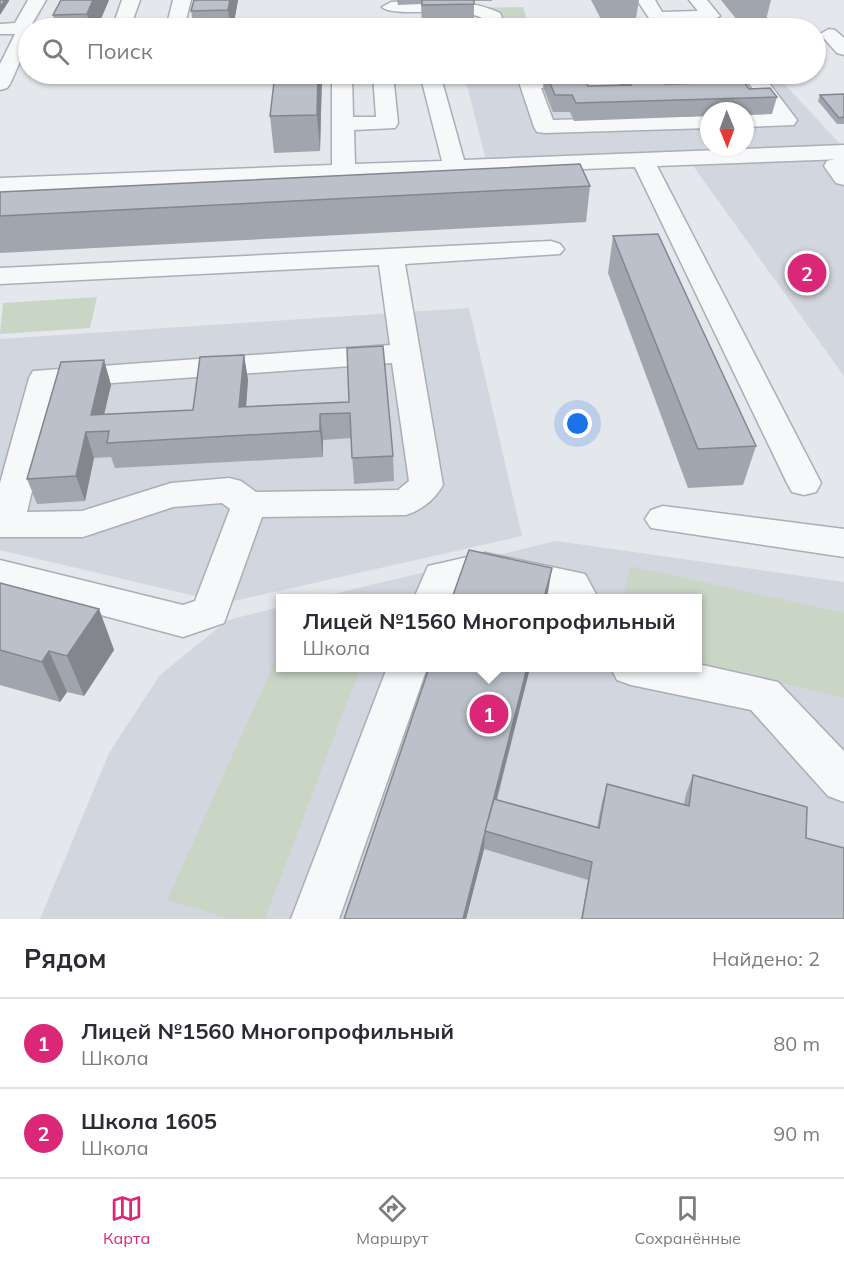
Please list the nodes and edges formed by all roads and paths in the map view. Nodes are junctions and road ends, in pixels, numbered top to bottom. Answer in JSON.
{"nodes":[{"id":1,"x":37,"y":0,"type":"edge"},
{"id":2,"x":132,"y":0,"type":"edge"},
{"id":3,"x":182,"y":0,"type":"edge"},
{"id":4,"x":646,"y":0,"type":"edge"},
{"id":5,"x":698,"y":0,"type":"edge"},
{"id":6,"x":390,"y":3,"type":"edge"},
{"id":7,"x":437,"y":3,"type":"edge"},
{"id":8,"x":26,"y":18,"type":"edge"},
{"id":9,"x":125,"y":18,"type":"edge"},
{"id":10,"x":178,"y":18,"type":"edge"},
{"id":11,"x":393,"y":18,"type":"edge"},
{"id":12,"x":494,"y":18,"type":"edge"},
{"id":13,"x":0,"y":29,"type":"edge"},
{"id":14,"x":18,"y":29,"type":"edge"},
{"id":15,"x":829,"y":34,"type":"dead end"},
{"id":16,"x":18,"y":47,"type":"edge"},
{"id":17,"x":844,"y":49,"type":"edge"},
{"id":18,"x":0,"y":84,"type":"edge"},
{"id":19,"x":342,"y":84,"type":"edge"},
{"id":20,"x":384,"y":84,"type":"edge"},
{"id":21,"x":433,"y":84,"type":"edge"},
{"id":22,"x":530,"y":84,"type":"edge"},
{"id":23,"x":760,"y":84,"type":"edge"},
{"id":24,"x":754,"y":121,"type":"edge"},
{"id":25,"x":700,"y":122,"type":"edge"},
{"id":26,"x":343,"y":124,"type":"junction"},
{"id":27,"x":754,"y":146,"type":"edge"},
{"id":28,"x":844,"y":152,"type":"edge"},
{"id":29,"x":760,"y":155,"type":"junction"},
{"id":30,"x":643,"y":160,"type":"junction"},
{"id":31,"x":844,"y":166,"type":"edge"},
{"id":32,"x":455,"y":167,"type":"junction"},
{"id":33,"x":344,"y":171,"type":"junction"},
{"id":34,"x":844,"y":178,"type":"edge"},
{"id":35,"x":0,"y":185,"type":"edge"},
{"id":36,"x":551,"y":249,"type":"dead end"},
{"id":37,"x":391,"y":257,"type":"junction"},
{"id":38,"x":0,"y":276,"type":"edge"},
{"id":39,"x":405,"y":353,"type":"junction"},
{"id":40,"x":804,"y":483,"type":"dead end"},
{"id":41,"x":249,"y":505,"type":"junction"},
{"id":42,"x":663,"y":519,"type":"dead end"},
{"id":43,"x":844,"y":543,"type":"edge"},
{"id":44,"x":0,"y":574,"type":"edge"},
{"id":45,"x":434,"y":594,"type":"edge"},
{"id":46,"x":577,"y":594,"type":"edge"},
{"id":47,"x":406,"y":672,"type":"edge"},
{"id":48,"x":651,"y":672,"type":"edge"},
{"id":49,"x":844,"y":782,"type":"edge"},
{"id":50,"x":315,"y":919,"type":"edge"}],
"edges":[{"from":1,"to":8,"type":"lane"},
{"from":2,"to":9,"type":"lane"},
{"from":3,"to":10,"type":"lane"},
{"from":4,"to":5,"type":"lane"},
{"from":6,"to":7,"type":"lane"},
{"from":6,"to":11,"type":"lane"},
{"from":7,"to":12,"type":"lane"},
{"from":13,"to":14,"type":"lane"},
{"from":15,"to":17,"type":"lane"},
{"from":16,"to":18,"type":"lane"},
{"from":19,"to":26,"type":"lane"},
{"from":20,"to":26,"type":"lane"},
{"from":21,"to":32,"type":"lane"},
{"from":22,"to":25,"type":"lane"},
{"from":23,"to":24,"type":"lane"},
{"from":26,"to":33,"type":"lane"},
{"from":27,"to":29,"type":"lane"},
{"from":28,"to":29,"type":"lane"},
{"from":29,"to":30,"type":"lane"},
{"from":30,"to":32,"type":"lane"},
{"from":30,"to":40,"type":"lane"},
{"from":31,"to":34,"type":"lane"},
{"from":32,"to":33,"type":"lane"},
{"from":33,"to":35,"type":"lane"},
{"from":36,"to":37,"type":"lane"},
{"from":37,"to":38,"type":"lane"},
{"from":37,"to":39,"type":"lane"},
{"from":39,"to":41,"type":"lane"},
{"from":39,"to":41,"type":"lane"},
{"from":41,"to":44,"type":"lane"},
{"from":42,"to":43,"type":"lane"},
{"from":45,"to":46,"type":"lane"},
{"from":47,"to":50,"type":"lane"},
{"from":48,"to":49,"type":"lane"}]}
